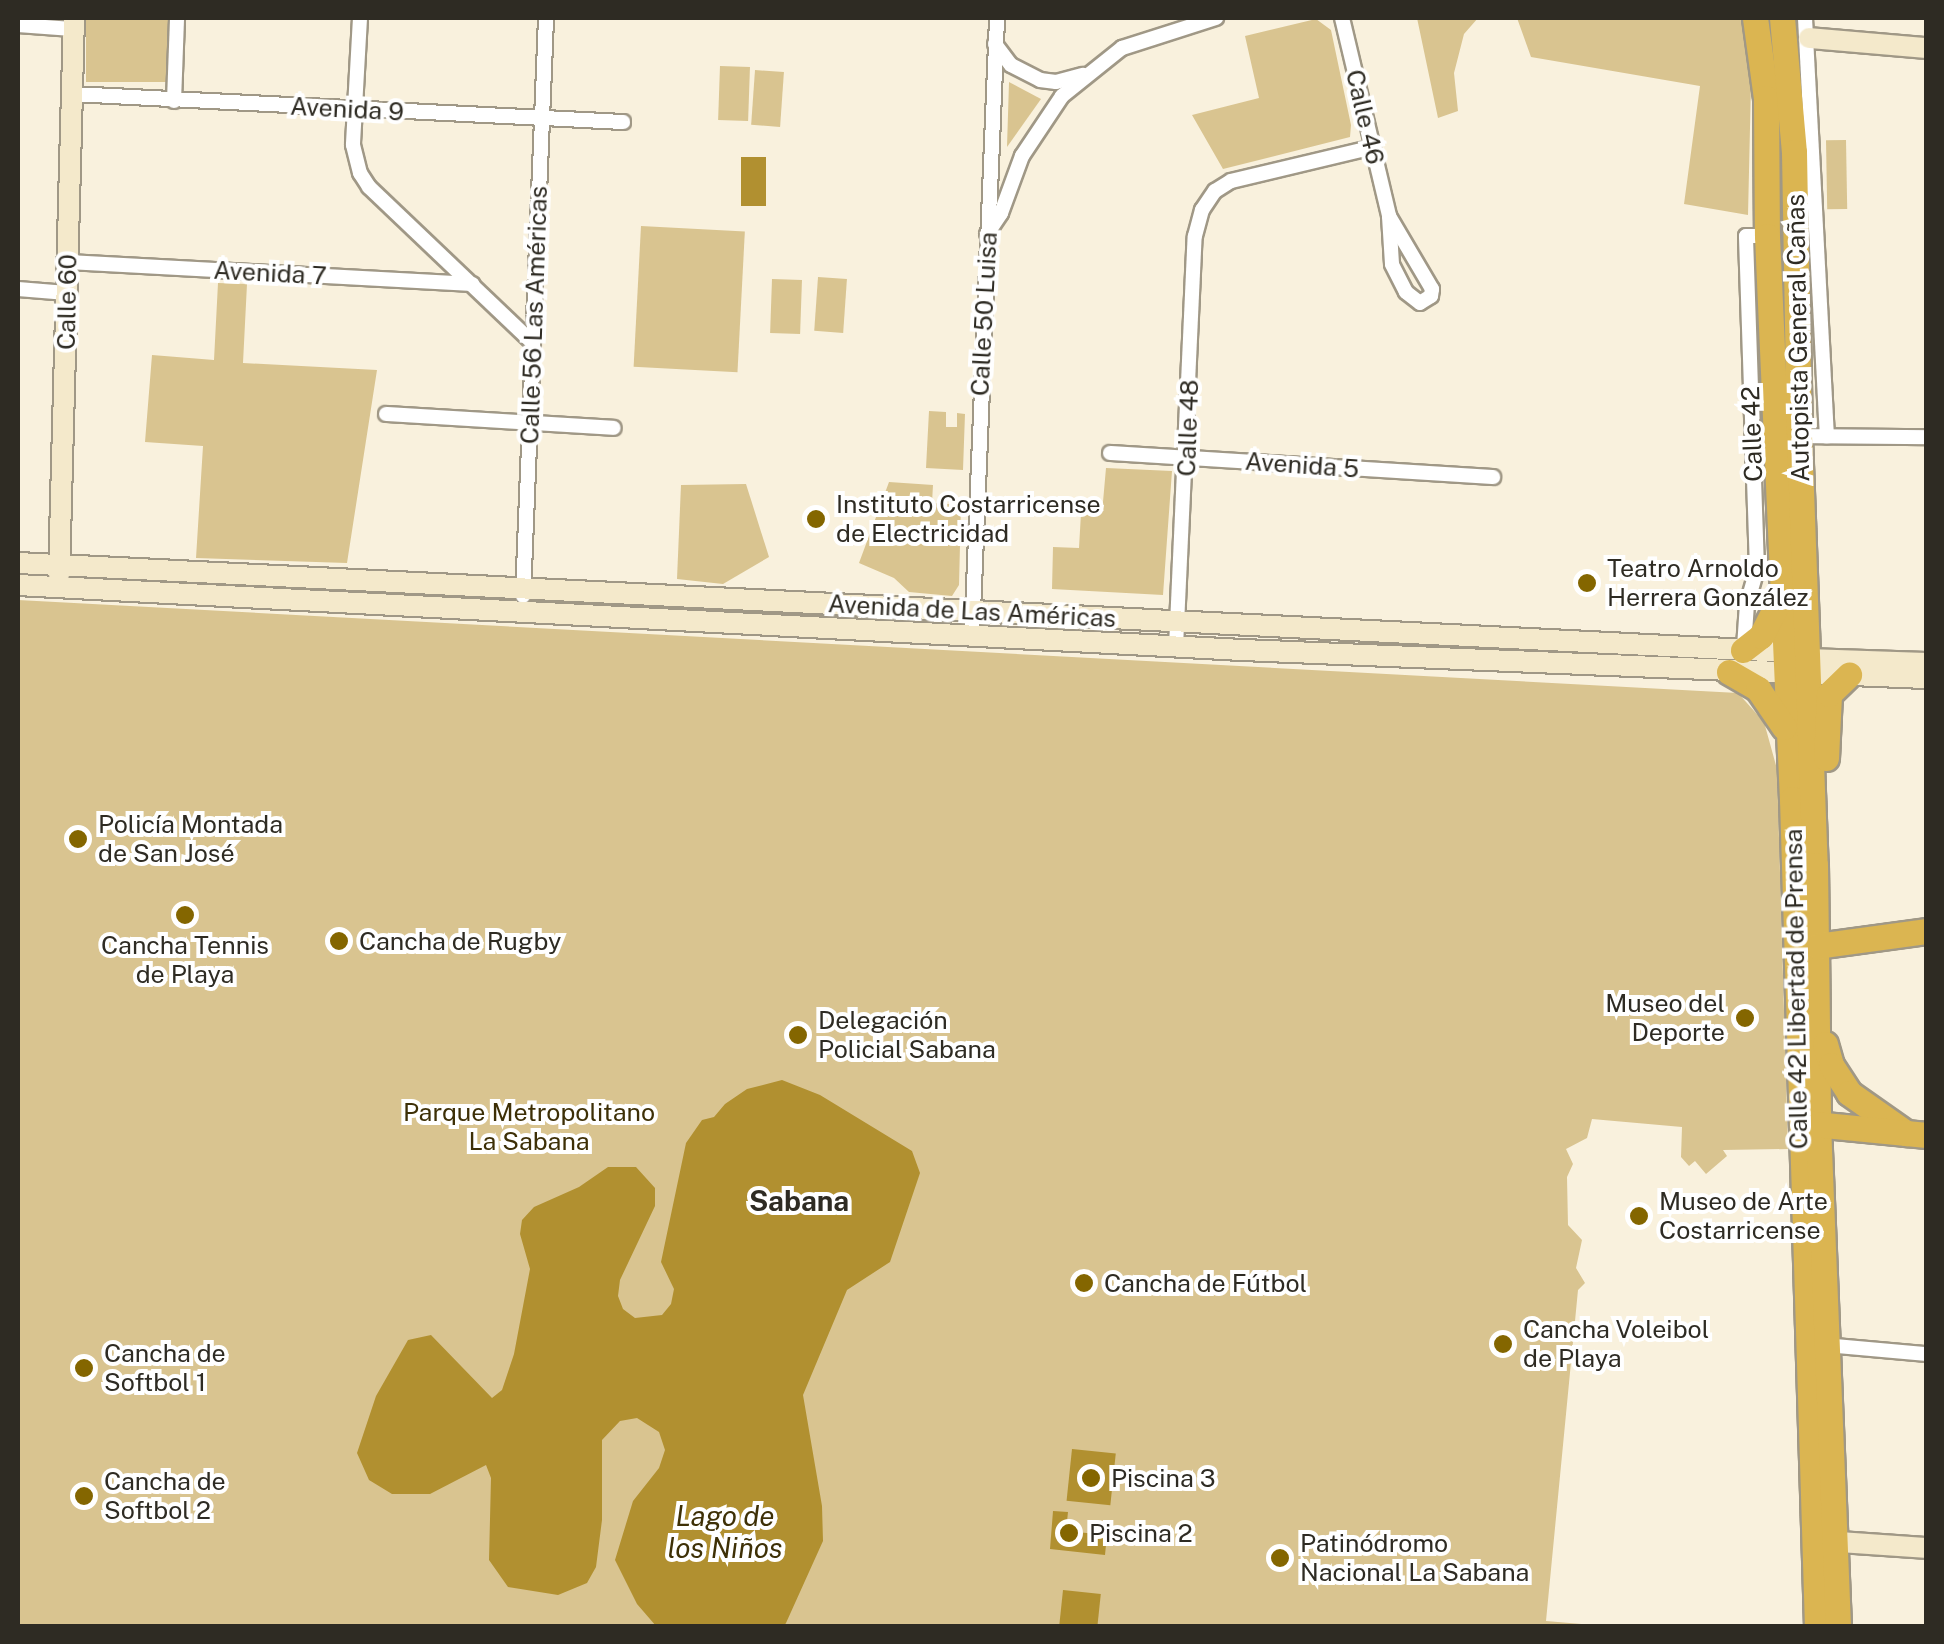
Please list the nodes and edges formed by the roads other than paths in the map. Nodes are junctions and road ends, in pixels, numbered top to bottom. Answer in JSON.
{"nodes":[{"id":1,"x":177,"y":18,"type":"edge"},
{"id":2,"x":360,"y":18,"type":"edge"},
{"id":3,"x":546,"y":18,"type":"edge"},
{"id":4,"x":997,"y":18,"type":"edge"},
{"id":5,"x":1216,"y":18,"type":"edge"},
{"id":6,"x":1342,"y":18,"type":"edge"},
{"id":7,"x":1756,"y":18,"type":"edge"},
{"id":8,"x":1782,"y":18,"type":"edge"},
{"id":9,"x":73,"y":23,"type":"edge"},
{"id":10,"x":18,"y":25,"type":"edge"},
{"id":11,"x":1807,"y":28,"type":"edge"},
{"id":12,"x":995,"y":44,"type":"junction"},
{"id":13,"x":1926,"y":48,"type":"edge"},
{"id":14,"x":1088,"y":73,"type":"junction"},
{"id":15,"x":72,"y":94,"type":"junction"},
{"id":16,"x":174,"y":101,"type":"junction"},
{"id":17,"x":354,"y":109,"type":"junction"},
{"id":18,"x":542,"y":118,"type":"junction"},
{"id":19,"x":622,"y":122,"type":"dead end"},
{"id":20,"x":1370,"y":148,"type":"junction"},
{"id":21,"x":1389,"y":216,"type":"junction"},
{"id":22,"x":987,"y":235,"type":"junction"},
{"id":23,"x":1767,"y":236,"type":"junction"},
{"id":24,"x":68,"y":262,"type":"junction"},
{"id":25,"x":472,"y":284,"type":"junction"},
{"id":26,"x":18,"y":290,"type":"edge"},
{"id":27,"x":68,"y":293,"type":"junction"},
{"id":28,"x":533,"y":343,"type":"junction"},
{"id":29,"x":386,"y":414,"type":"dead end"},
{"id":30,"x":530,"y":423,"type":"junction"},
{"id":31,"x":614,"y":428,"type":"dead end"},
{"id":32,"x":1799,"y":436,"type":"junction"},
{"id":33,"x":1827,"y":436,"type":"junction"},
{"id":34,"x":1926,"y":437,"type":"edge"},
{"id":35,"x":1110,"y":453,"type":"dead end"},
{"id":36,"x":1188,"y":458,"type":"junction"},
{"id":37,"x":1493,"y":477,"type":"dead end"},
{"id":38,"x":18,"y":563,"type":"edge"},
{"id":39,"x":60,"y":565,"type":"junction"},
{"id":40,"x":18,"y":585,"type":"edge"},
{"id":41,"x":59,"y":587,"type":"junction"},
{"id":42,"x":524,"y":589,"type":"junction"},
{"id":43,"x":1780,"y":592,"type":"junction"},
{"id":44,"x":973,"y":611,"type":"junction"},
{"id":45,"x":522,"y":612,"type":"junction"},
{"id":46,"x":1178,"y":622,"type":"junction"},
{"id":47,"x":972,"y":636,"type":"junction"},
{"id":48,"x":1176,"y":647,"type":"junction"},
{"id":49,"x":1736,"y":661,"type":"junction"},
{"id":50,"x":1796,"y":664,"type":"junction"},
{"id":51,"x":1926,"y":664,"type":"edge"},
{"id":52,"x":1849,"y":675,"type":"junction"},
{"id":53,"x":1926,"y":678,"type":"edge"},
{"id":54,"x":1787,"y":736,"type":"junction"},
{"id":55,"x":1815,"y":865,"type":"junction"},
{"id":56,"x":1926,"y":932,"type":"edge"},
{"id":57,"x":1816,"y":946,"type":"junction"},
{"id":58,"x":1818,"y":1009,"type":"junction"},
{"id":59,"x":1808,"y":1124,"type":"junction"},
{"id":60,"x":1878,"y":1130,"type":"junction"},
{"id":61,"x":1916,"y":1134,"type":"edge"},
{"id":62,"x":1820,"y":1188,"type":"junction"},
{"id":63,"x":1826,"y":1346,"type":"junction"},
{"id":64,"x":1926,"y":1354,"type":"edge"},
{"id":65,"x":1824,"y":1541,"type":"junction"},
{"id":66,"x":1926,"y":1548,"type":"edge"},
{"id":67,"x":1817,"y":1626,"type":"edge"},
{"id":68,"x":1838,"y":1626,"type":"edge"}],
"edges":[{"from":1,"to":16,"type":"street"},
{"from":2,"to":17,"type":"street"},
{"from":3,"to":18,"type":"street","name":"Calle 56 Las Américas"},
{"from":4,"to":12,"type":"street","name":"Calle 50 Luisa"},
{"from":5,"to":14,"type":"street"},
{"from":6,"to":20,"type":"street","name":"Calle 46"},
{"from":7,"to":23,"type":"highway","name":"Autopista General Cañas"},
{"from":8,"to":32,"type":"highway","name":"Autopista General Cañas"},
{"from":9,"to":10,"type":"street"},
{"from":9,"to":15,"type":"main road","name":"Calle 60"},
{"from":11,"to":13,"type":"main road"},
{"from":11,"to":33,"type":"street"},
{"from":12,"to":14,"type":"street"},
{"from":12,"to":22,"type":"street","name":"Calle 50 Luisa"},
{"from":14,"to":22,"type":"street"},
{"from":15,"to":16,"type":"street","name":"Avenida 9"},
{"from":15,"to":24,"type":"main road","name":"Calle 60"},
{"from":16,"to":17,"type":"street","name":"Avenida 9"},
{"from":17,"to":18,"type":"street","name":"Avenida 9"},
{"from":17,"to":25,"type":"street"},
{"from":18,"to":19,"type":"street","name":"Avenida 9"},
{"from":18,"to":28,"type":"street","name":"Calle 56 Las Américas"},
{"from":20,"to":21,"type":"street","name":"Calle 46"},
{"from":20,"to":36,"type":"street","name":"Calle 48"},
{"from":21,"to":21,"type":"street","name":"Calle 46"},
{"from":22,"to":44,"type":"street","name":"Calle 50 Luisa"},
{"from":23,"to":43,"type":"highway","name":"Autopista General Cañas"},
{"from":23,"to":49,"type":"street","name":"Calle 42"},
{"from":24,"to":25,"type":"street","name":"Avenida 7"},
{"from":24,"to":27,"type":"main road","name":"Calle 60"},
{"from":25,"to":28,"type":"street"},
{"from":26,"to":27,"type":"street"},
{"from":27,"to":39,"type":"main road","name":"Calle 60"},
{"from":28,"to":30,"type":"street","name":"Calle 56 Las Américas"},
{"from":29,"to":30,"type":"street"},
{"from":30,"to":31,"type":"street"},
{"from":30,"to":42,"type":"street","name":"Calle 56 Las Américas"},
{"from":32,"to":33,"type":"street"},
{"from":32,"to":50,"type":"highway","name":"Autopista General Cañas"},
{"from":33,"to":34,"type":"street"},
{"from":35,"to":36,"type":"street","name":"Avenida 5"},
{"from":36,"to":37,"type":"street","name":"Avenida 5"},
{"from":36,"to":46,"type":"street","name":"Calle 48"},
{"from":38,"to":39,"type":"main road","name":"Avenida de Las Américas"},
{"from":39,"to":41,"type":"main road","name":"Calle 60"},
{"from":39,"to":42,"type":"main road","name":"Avenida de Las Américas"},
{"from":40,"to":41,"type":"main road","name":"Avenida de Las Américas"},
{"from":41,"to":45,"type":"main road","name":"Avenida de Las Américas"},
{"from":42,"to":44,"type":"main road","name":"Avenida de Las Américas"},
{"from":42,"to":45,"type":"street","name":"Calle 56 Las Américas"},
{"from":43,"to":49,"type":"highway"},
{"from":43,"to":50,"type":"highway","name":"Autopista General Cañas"},
{"from":44,"to":46,"type":"main road","name":"Avenida de Las Américas"},
{"from":44,"to":47,"type":"street","name":"Calle 50 Luisa"},
{"from":45,"to":47,"type":"main road","name":"Avenida de Las Américas"},
{"from":46,"to":48,"type":"street","name":"Calle 48"},
{"from":46,"to":49,"type":"main road","name":"Avenida de Las Américas"},
{"from":47,"to":48,"type":"main road","name":"Avenida de Las Américas"},
{"from":48,"to":49,"type":"main road","name":"Avenida de Las Américas"},
{"from":49,"to":50,"type":"main road","name":"Avenida de Las Américas"},
{"from":49,"to":54,"type":"highway"},
{"from":50,"to":51,"type":"main road","name":"Avenida de Las Américas"},
{"from":50,"to":52,"type":"main road","name":"Avenida de Las Américas"},
{"from":50,"to":54,"type":"highway","name":"Calle 42 Libertad de Prensa"},
{"from":50,"to":55,"type":"highway","name":"Calle 42 Libertad de Prensa"},
{"from":52,"to":53,"type":"main road","name":"Avenida de Las Américas"},
{"from":52,"to":55,"type":"highway"},
{"from":54,"to":59,"type":"highway","name":"Calle 42 Libertad de Prensa"},
{"from":55,"to":57,"type":"highway","name":"Calle 42 Libertad de Prensa"},
{"from":56,"to":57,"type":"highway"},
{"from":57,"to":58,"type":"highway","name":"Calle 42 Libertad de Prensa"},
{"from":58,"to":59,"type":"highway","name":"Calle 42 Libertad de Prensa"},
{"from":58,"to":61,"type":"highway"},
{"from":59,"to":60,"type":"highway"},
{"from":59,"to":62,"type":"highway","name":"Calle 42 Libertad de Prensa"},
{"from":59,"to":65,"type":"highway","name":"Calle 42 Libertad de Prensa"},
{"from":60,"to":61,"type":"highway"},
{"from":60,"to":62,"type":"highway"},
{"from":62,"to":63,"type":"highway","name":"Calle 42 Libertad de Prensa"},
{"from":63,"to":64,"type":"street"},
{"from":63,"to":65,"type":"highway","name":"Calle 42 Libertad de Prensa"},
{"from":65,"to":66,"type":"main road"},
{"from":65,"to":67,"type":"highway","name":"Calle 42 Libertad de Prensa"},
{"from":65,"to":68,"type":"highway","name":"Calle 42 Libertad de Prensa"}]}
